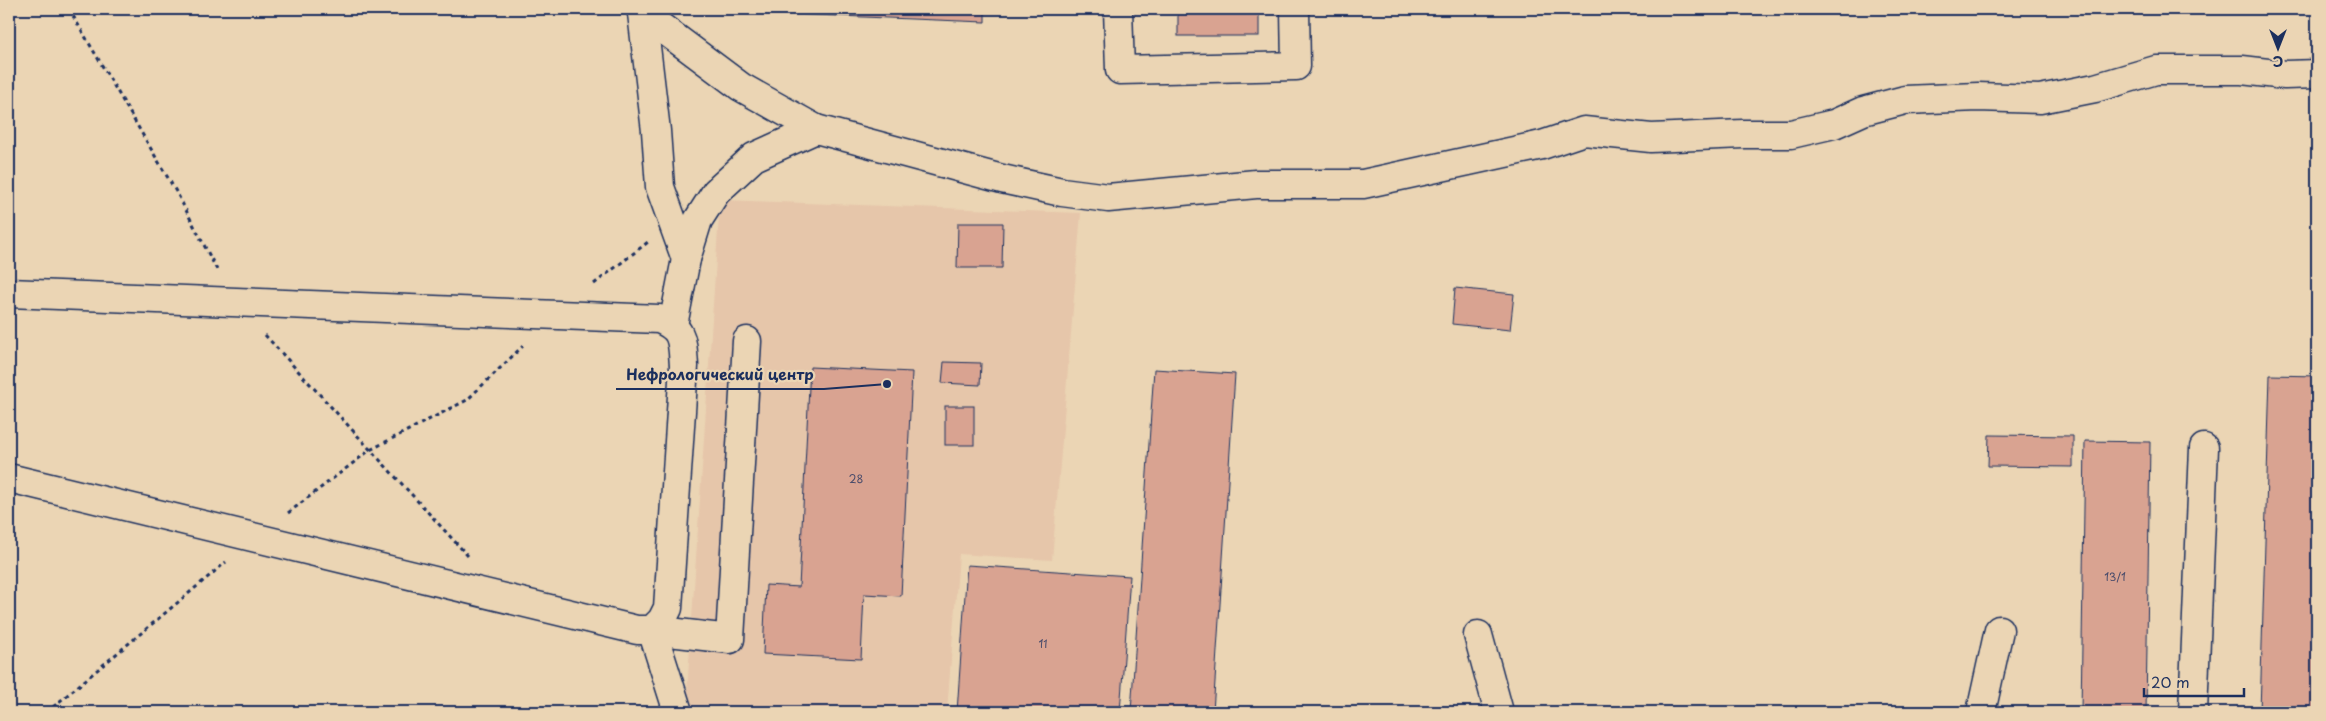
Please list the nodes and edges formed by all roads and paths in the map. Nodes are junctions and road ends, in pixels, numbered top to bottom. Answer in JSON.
{"nodes":[{"id":1,"x":1118,"y":9,"type":"edge"},
{"id":2,"x":1295,"y":9,"type":"edge"},
{"id":3,"x":642,"y":11,"type":"edge"},
{"id":4,"x":2317,"y":74,"type":"edge"},
{"id":5,"x":816,"y":129,"type":"junction"},
{"id":6,"x":673,"y":223,"type":"junction"},
{"id":7,"x":686,"y":259,"type":"junction"},
{"id":8,"x":9,"y":293,"type":"edge"},
{"id":9,"x":555,"y":315,"type":"junction"},
{"id":10,"x":673,"y":325,"type":"junction"},
{"id":11,"x":747,"y":341,"type":"dead end"},
{"id":12,"x":2204,"y":448,"type":"dead end"},
{"id":13,"x":9,"y":478,"type":"edge"},
{"id":14,"x":256,"y":538,"type":"junction"},
{"id":15,"x":652,"y":630,"type":"junction"},
{"id":16,"x":1999,"y":630,"type":"dead end"},
{"id":17,"x":1478,"y":635,"type":"dead end"},
{"id":18,"x":47,"y":712,"type":"edge"},
{"id":19,"x":678,"y":712,"type":"edge"},
{"id":20,"x":1499,"y":712,"type":"edge"},
{"id":21,"x":1981,"y":712,"type":"edge"},
{"id":22,"x":2193,"y":712,"type":"edge"}],
"edges":[{"from":1,"to":2,"type":"lane"},
{"from":3,"to":5,"type":"lane"},
{"from":3,"to":6,"type":"lane"},
{"from":4,"to":5,"type":"lane"},
{"from":5,"to":7,"type":"lane"},
{"from":6,"to":7,"type":"lane"},
{"from":6,"to":9,"type":"path"},
{"from":7,"to":10,"type":"lane"},
{"from":8,"to":9,"type":"lane"},
{"from":9,"to":10,"type":"lane"},
{"from":9,"to":14,"type":"path"},
{"from":10,"to":15,"type":"lane"},
{"from":11,"to":15,"type":"lane"},
{"from":12,"to":22,"type":"lane"},
{"from":13,"to":14,"type":"lane"},
{"from":14,"to":15,"type":"lane"},
{"from":14,"to":18,"type":"path"},
{"from":15,"to":19,"type":"lane"},
{"from":16,"to":21,"type":"lane"},
{"from":17,"to":20,"type":"lane"}]}
